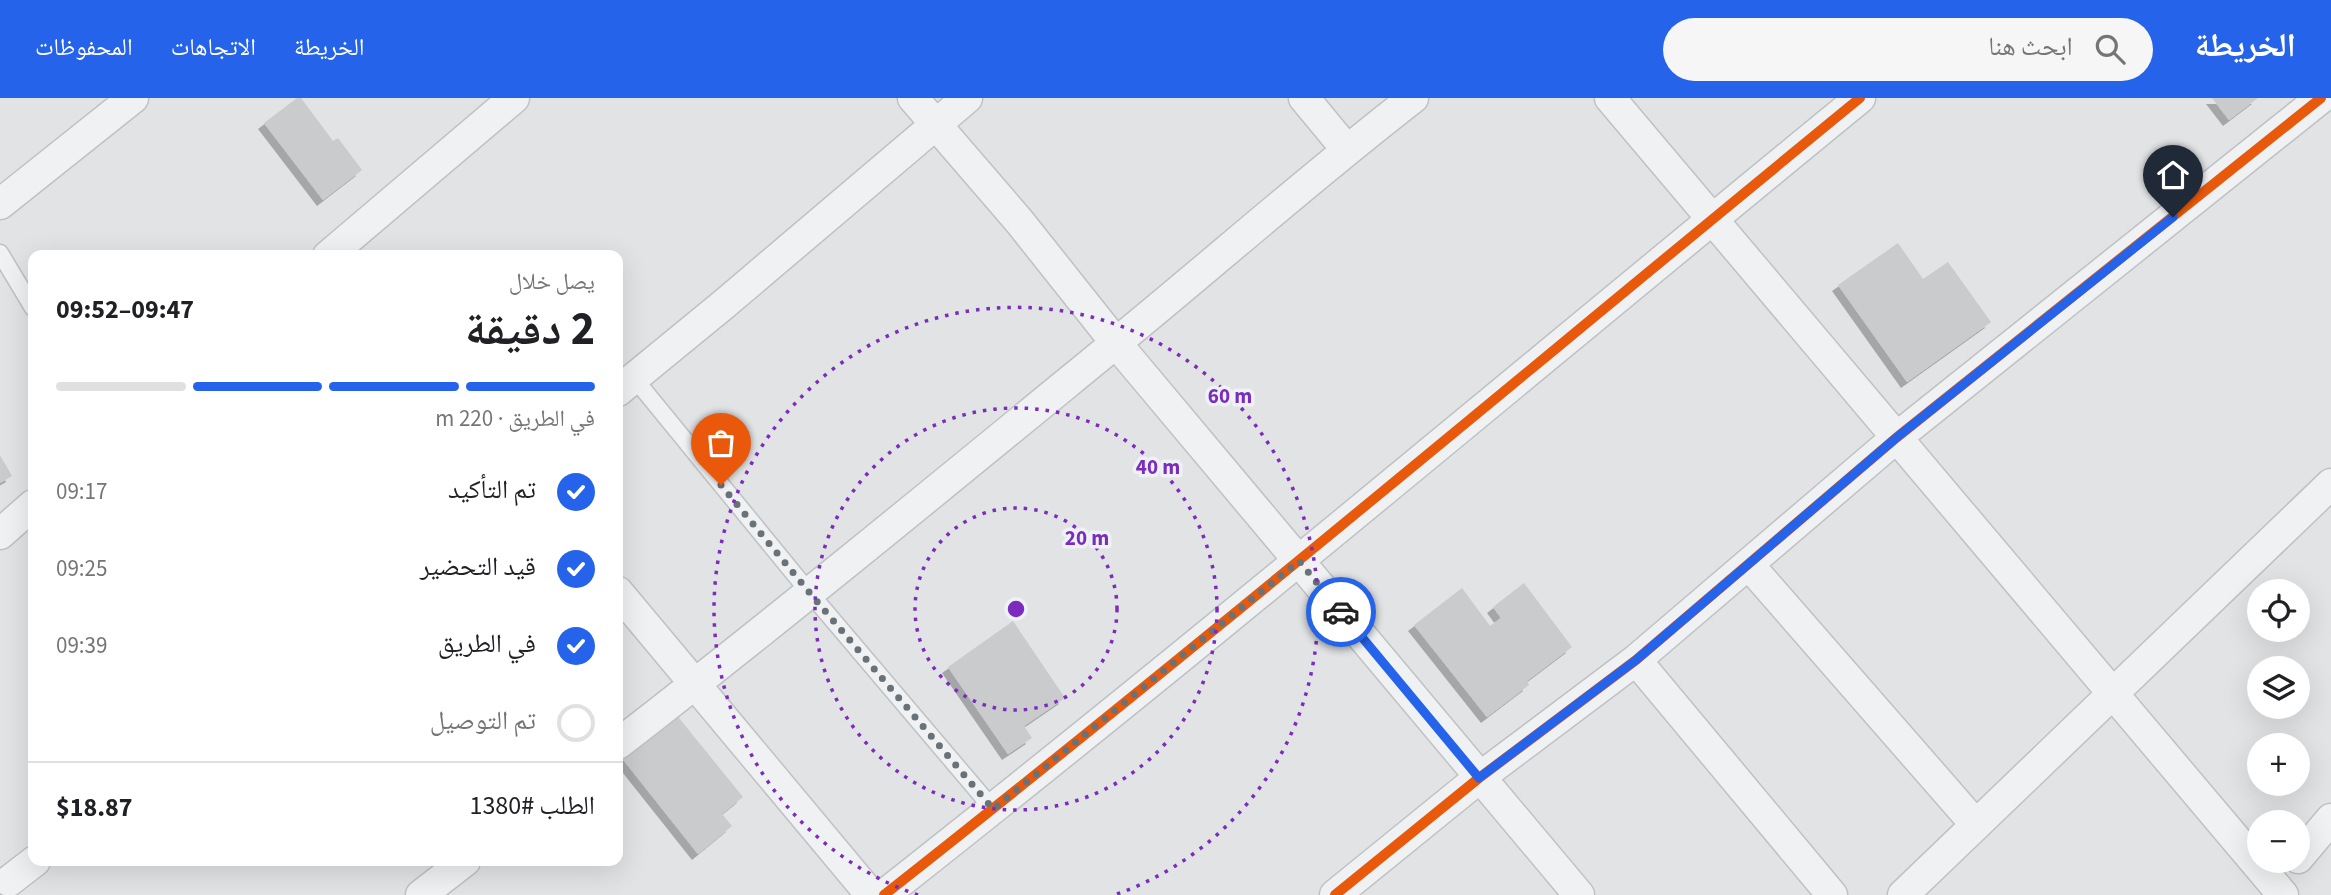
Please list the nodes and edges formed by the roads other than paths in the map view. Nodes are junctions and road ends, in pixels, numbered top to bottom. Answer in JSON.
{"nodes":[{"id":1,"x":133,"y":98,"type":"edge"},
{"id":2,"x":514,"y":98,"type":"edge"},
{"id":3,"x":913,"y":98,"type":"edge"},
{"id":4,"x":967,"y":98,"type":"edge"},
{"id":5,"x":1304,"y":98,"type":"edge"},
{"id":6,"x":1413,"y":98,"type":"edge"},
{"id":7,"x":1610,"y":98,"type":"edge"},
{"id":8,"x":1860,"y":98,"type":"edge"},
{"id":9,"x":2322,"y":98,"type":"edge"},
{"id":10,"x":935,"y":125,"type":"junction"},
{"id":11,"x":1347,"y":150,"type":"junction"},
{"id":12,"x":0,"y":204,"type":"edge"},
{"id":13,"x":1712,"y":219,"type":"junction"},
{"id":14,"x":337,"y":250,"type":"edge"},
{"id":15,"x":0,"y":253,"type":"edge"},
{"id":16,"x":28,"y":301,"type":"edge"},
{"id":17,"x":1116,"y":343,"type":"junction"},
{"id":18,"x":626,"y":385,"type":"edge"},
{"id":19,"x":1896,"y":438,"type":"junction"},
{"id":20,"x":2331,"y":484,"type":"edge"},
{"id":21,"x":28,"y":509,"type":"edge"},
{"id":22,"x":0,"y":534,"type":"edge"},
{"id":23,"x":1299,"y":561,"type":"junction"},
{"id":24,"x":1749,"y":565,"type":"junction"},
{"id":25,"x":809,"y":592,"type":"junction"},
{"id":26,"x":623,"y":598,"type":"edge"},
{"id":27,"x":1636,"y":660,"type":"junction"},
{"id":28,"x":696,"y":684,"type":"junction"},
{"id":29,"x":2112,"y":695,"type":"junction"},
{"id":30,"x":623,"y":740,"type":"edge"},
{"id":31,"x":1479,"y":778,"type":"junction"},
{"id":32,"x":993,"y":809,"type":"junction"},
{"id":33,"x":2331,"y":819,"type":"edge"},
{"id":34,"x":1976,"y":825,"type":"junction"},
{"id":35,"x":2310,"y":844,"type":"edge"},
{"id":36,"x":29,"y":866,"type":"edge"},
{"id":37,"x":459,"y":866,"type":"edge"},
{"id":38,"x":2288,"y":873,"type":"edge"},
{"id":39,"x":10,"y":883,"type":"edge"},
{"id":40,"x":2275,"y":892,"type":"edge"},
{"id":41,"x":421,"y":895,"type":"edge"},
{"id":42,"x":871,"y":895,"type":"edge"},
{"id":43,"x":884,"y":895,"type":"edge"},
{"id":44,"x":1335,"y":895,"type":"edge"},
{"id":45,"x":1579,"y":895,"type":"edge"},
{"id":46,"x":1832,"y":895,"type":"edge"},
{"id":47,"x":1903,"y":895,"type":"edge"}],
"edges":[{"from":1,"to":12,"type":"street"},
{"from":2,"to":14,"type":"street"},
{"from":3,"to":10,"type":"street"},
{"from":4,"to":10,"type":"street"},
{"from":5,"to":11,"type":"street"},
{"from":6,"to":11,"type":"street"},
{"from":7,"to":13,"type":"street"},
{"from":8,"to":13,"type":"street"},
{"from":9,"to":19,"type":"street"},
{"from":10,"to":17,"type":"street"},
{"from":10,"to":18,"type":"street"},
{"from":11,"to":17,"type":"street"},
{"from":13,"to":19,"type":"street"},
{"from":13,"to":23,"type":"street"},
{"from":15,"to":16,"type":"lane"},
{"from":17,"to":23,"type":"street"},
{"from":17,"to":25,"type":"street"},
{"from":18,"to":25,"type":"lane"},
{"from":19,"to":24,"type":"street"},
{"from":19,"to":29,"type":"street"},
{"from":20,"to":29,"type":"street"},
{"from":21,"to":22,"type":"street"},
{"from":23,"to":31,"type":"street"},
{"from":23,"to":32,"type":"street"},
{"from":24,"to":27,"type":"street"},
{"from":24,"to":34,"type":"street"},
{"from":25,"to":28,"type":"street"},
{"from":25,"to":32,"type":"lane"},
{"from":26,"to":28,"type":"street"},
{"from":27,"to":31,"type":"street"},
{"from":27,"to":46,"type":"street"},
{"from":28,"to":30,"type":"street"},
{"from":28,"to":42,"type":"street"},
{"from":29,"to":34,"type":"street"},
{"from":29,"to":40,"type":"street"},
{"from":31,"to":44,"type":"street"},
{"from":31,"to":45,"type":"street"},
{"from":32,"to":43,"type":"street"},
{"from":33,"to":35,"type":"street"},
{"from":34,"to":47,"type":"street"},
{"from":36,"to":39,"type":"street"},
{"from":37,"to":41,"type":"street"},
{"from":38,"to":40,"type":"street"}]}
